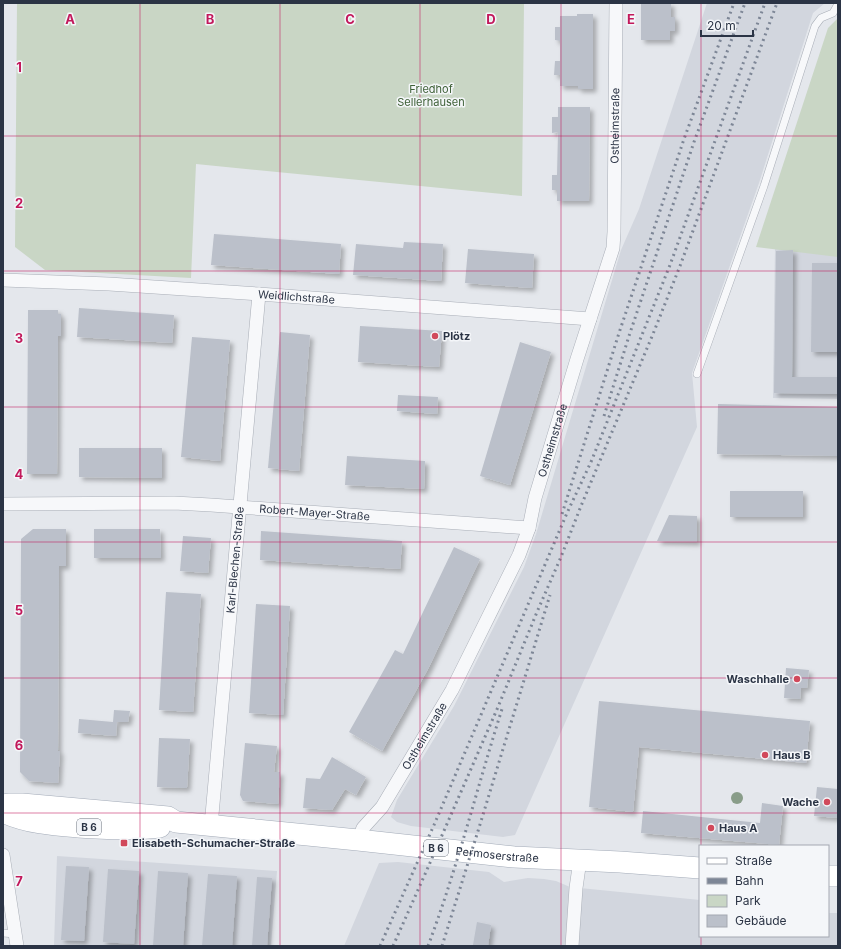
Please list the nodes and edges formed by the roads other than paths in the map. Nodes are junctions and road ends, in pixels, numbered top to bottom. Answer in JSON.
{"nodes":[{"id":1,"x":616,"y":3,"type":"edge"},
{"id":2,"x":838,"y":4,"type":"edge"},
{"id":3,"x":3,"y":280,"type":"edge"},
{"id":4,"x":259,"y":294,"type":"junction"},
{"id":5,"x":590,"y":319,"type":"junction"},
{"id":6,"x":697,"y":374,"type":"dead end"},
{"id":7,"x":3,"y":504,"type":"edge"},
{"id":8,"x":239,"y":507,"type":"junction"},
{"id":9,"x":529,"y":528,"type":"junction"},
{"id":10,"x":3,"y":805,"type":"edge"},
{"id":11,"x":3,"y":812,"type":"edge"},
{"id":12,"x":176,"y":822,"type":"junction"},
{"id":13,"x":211,"y":826,"type":"junction"},
{"id":14,"x":358,"y":840,"type":"junction"},
{"id":15,"x":3,"y":855,"type":"edge"},
{"id":16,"x":580,"y":860,"type":"junction"},
{"id":17,"x":699,"y":868,"type":"edge"},
{"id":18,"x":12,"y":938,"type":"edge"},
{"id":19,"x":572,"y":946,"type":"edge"}],
"edges":[{"from":1,"to":5,"type":"street","name":"Ostheimstraße"},
{"from":2,"to":6,"type":"lane"},
{"from":3,"to":4,"type":"street","name":"Weidlichstraße"},
{"from":4,"to":5,"type":"street","name":"Weidlichstraße"},
{"from":4,"to":8,"type":"street","name":"Karl-Blechen-Straße"},
{"from":5,"to":9,"type":"street","name":"Ostheimstraße"},
{"from":7,"to":8,"type":"street","name":"Robert-Mayer-Straße"},
{"from":8,"to":9,"type":"street","name":"Robert-Mayer-Straße"},
{"from":8,"to":13,"type":"street","name":"Karl-Blechen-Straße"},
{"from":9,"to":14,"type":"street","name":"Ostheimstraße"},
{"from":10,"to":12,"type":"main road","name":"Permoserstraße","number":"B 6"},
{"from":11,"to":12,"type":"main road","name":"Permoserstraße","number":"B 6"},
{"from":12,"to":13,"type":"main road","name":"Permoserstraße","number":"B 6"},
{"from":13,"to":14,"type":"main road","name":"Permoserstraße","number":"B 6"},
{"from":14,"to":16,"type":"main road","name":"Permoserstraße","number":"B 6"},
{"from":15,"to":18,"type":"street"},
{"from":16,"to":17,"type":"main road","name":"Permoserstraße","number":"B 6"},
{"from":16,"to":19,"type":"street"}]}
